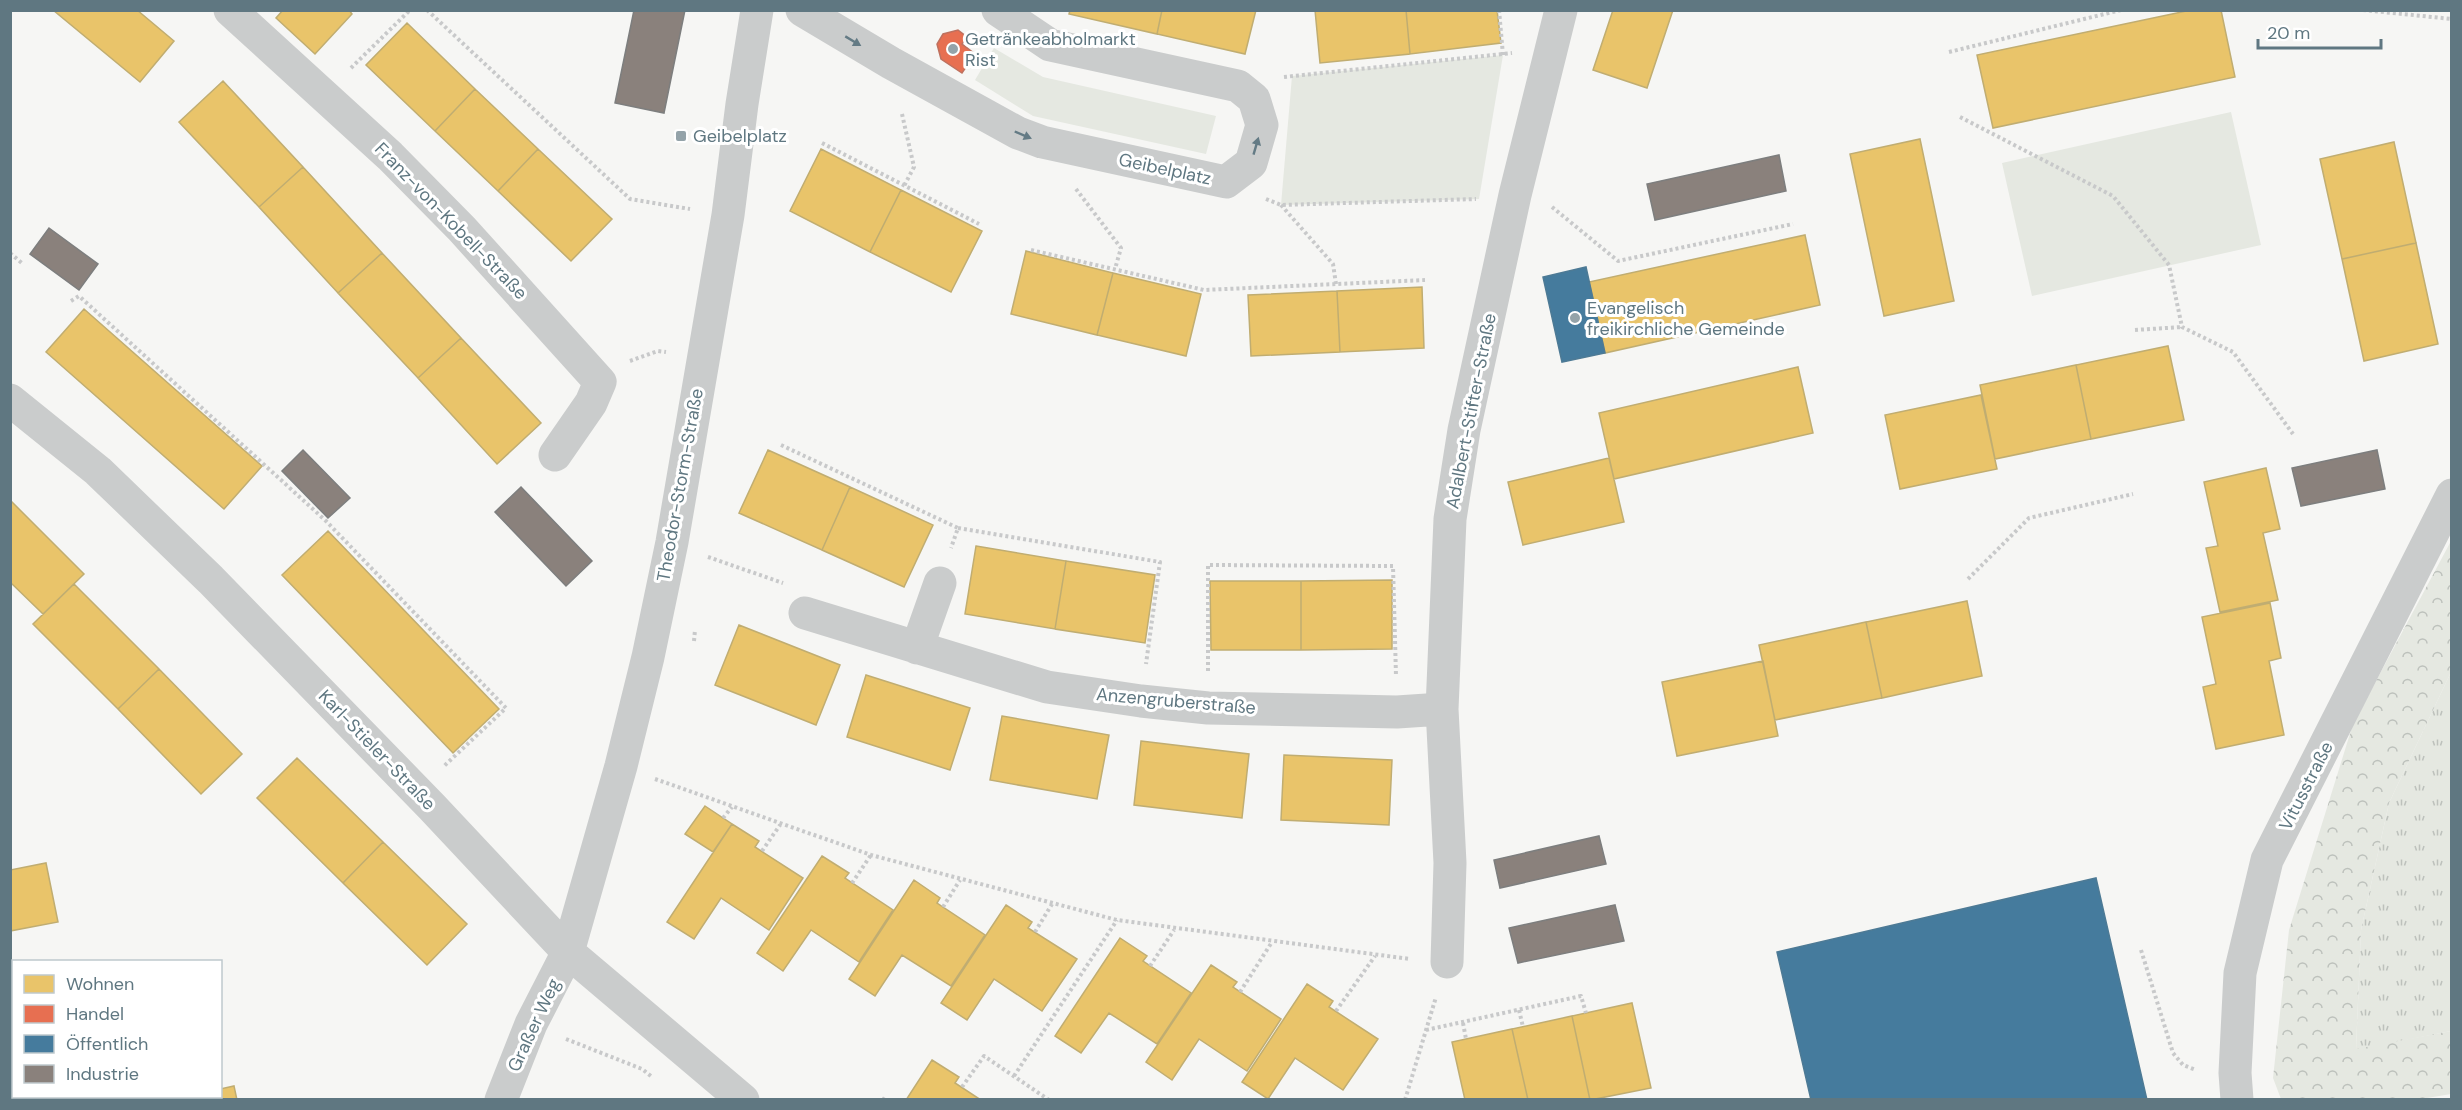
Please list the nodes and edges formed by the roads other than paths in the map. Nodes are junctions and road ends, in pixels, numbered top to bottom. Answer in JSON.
{"nodes":[{"id":1,"x":230,"y":10,"type":"edge"},
{"id":2,"x":758,"y":10,"type":"edge"},
{"id":3,"x":802,"y":10,"type":"edge"},
{"id":4,"x":998,"y":10,"type":"edge"},
{"id":5,"x":1561,"y":10,"type":"edge"},
{"id":6,"x":10,"y":400,"type":"edge"},
{"id":7,"x":555,"y":455,"type":"dead end"},
{"id":8,"x":2451,"y":495,"type":"edge"},
{"id":9,"x":940,"y":583,"type":"road end"},
{"id":10,"x":805,"y":613,"type":"road end"},
{"id":11,"x":917,"y":648,"type":"junction"},
{"id":12,"x":1442,"y":709,"type":"junction"},
{"id":13,"x":568,"y":952,"type":"junction"},
{"id":14,"x":1447,"y":963,"type":"road end"},
{"id":15,"x":2236,"y":1086,"type":"edge"},
{"id":16,"x":501,"y":1100,"type":"edge"},
{"id":17,"x":743,"y":1100,"type":"edge"}],
"edges":[{"from":1,"to":7,"type":"street","name":"Franz-von-Kobell-Straße"},
{"from":2,"to":13,"type":"street","name":"Theodor-Storm-Straße"},
{"from":3,"to":4,"type":"street","name":"Geibelplatz","one_way":true},
{"from":5,"to":12,"type":"street","name":"Adalbert-Stifter-Straße"},
{"from":6,"to":13,"type":"street","name":"Karl-Stieler-Straße"},
{"from":8,"to":15,"type":"street","name":"Vitusstraße"},
{"from":9,"to":11,"type":"street"},
{"from":10,"to":11,"type":"street","name":"Anzengruberstraße"},
{"from":11,"to":12,"type":"street","name":"Anzengruberstraße"},
{"from":12,"to":14,"type":"street","name":"Adalbert-Stifter-Straße"},
{"from":13,"to":16,"type":"street","name":"Graßer Weg"},
{"from":13,"to":17,"type":"street","name":"Karl-Stieler-Straße"}]}
